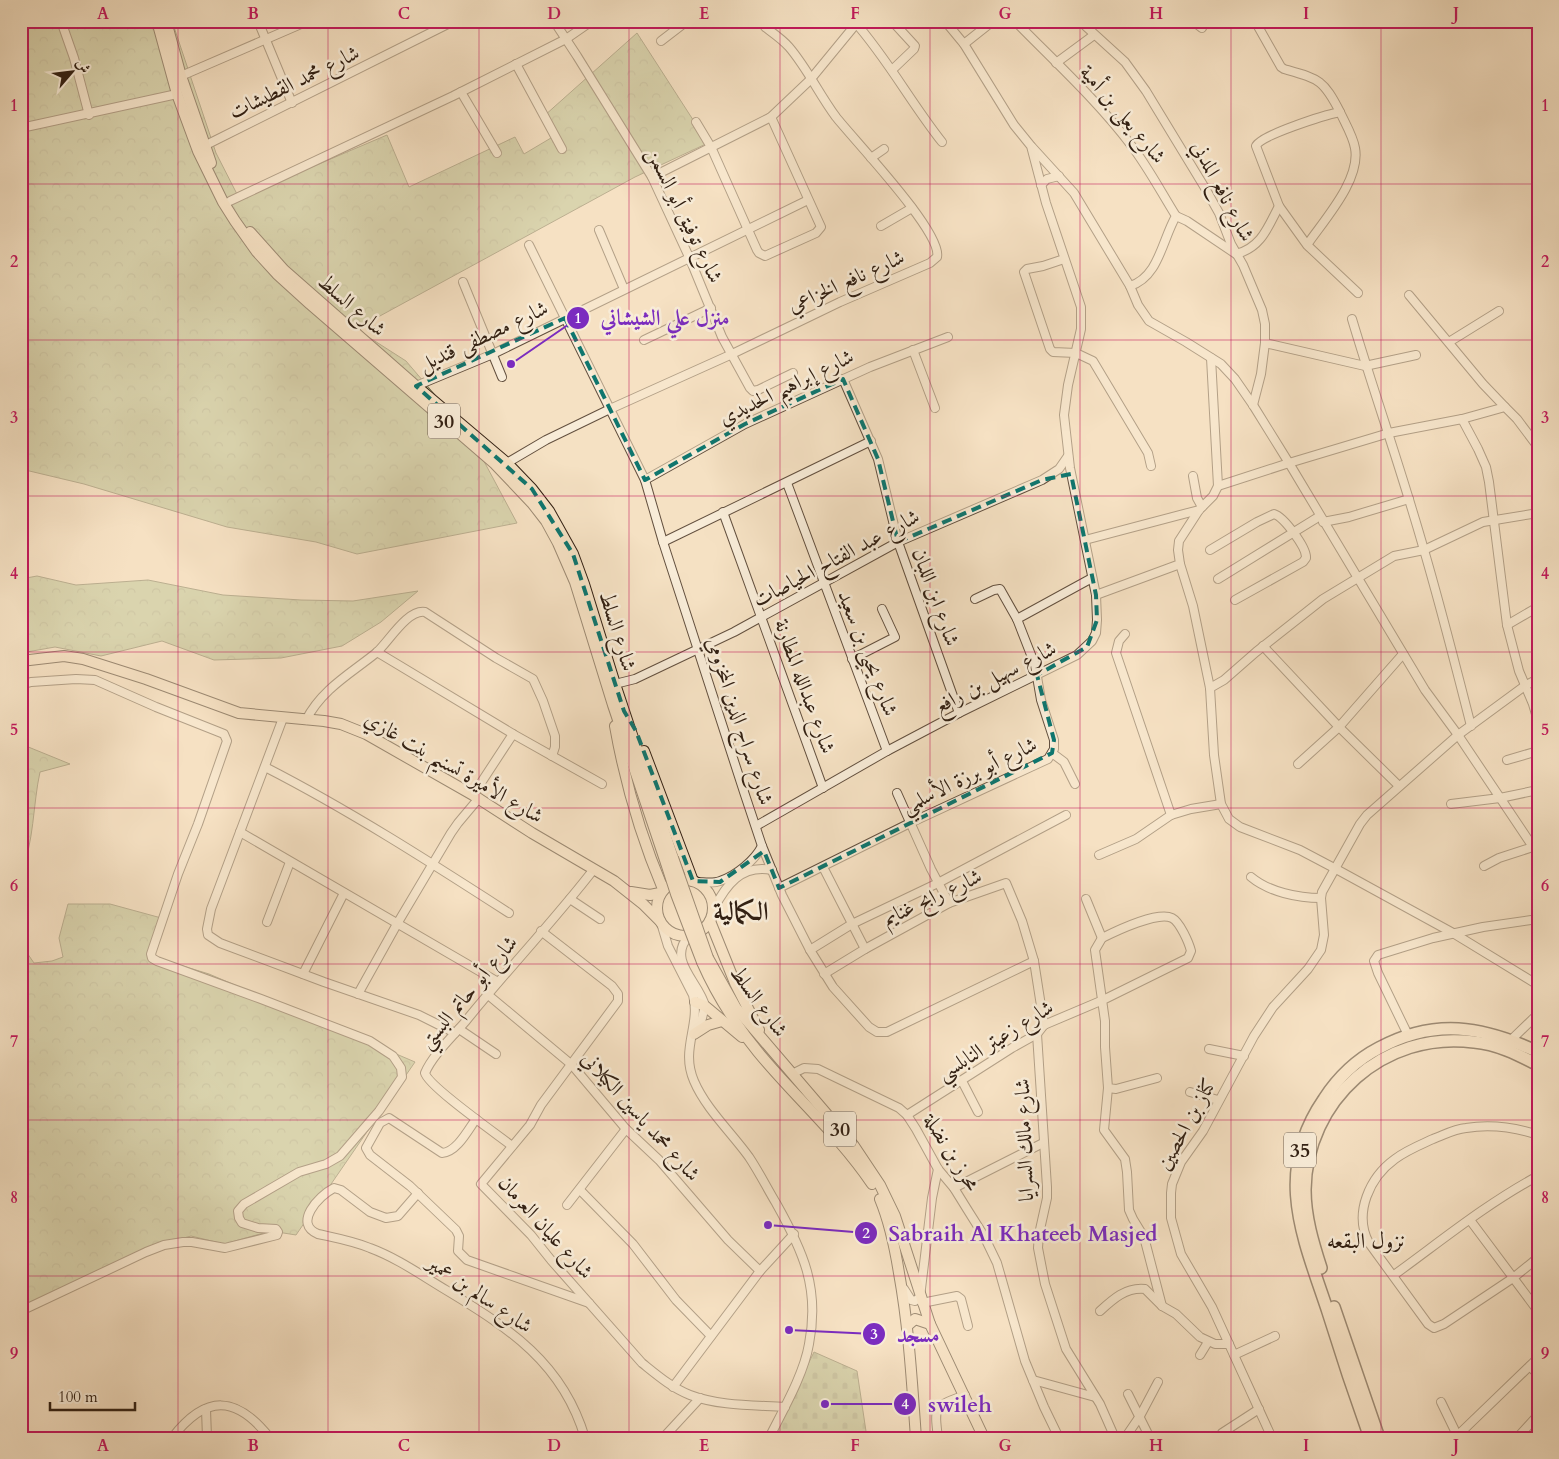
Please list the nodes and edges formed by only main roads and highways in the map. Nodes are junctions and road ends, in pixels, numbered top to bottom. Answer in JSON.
{"nodes":[{"id":1,"x":157,"y":21,"type":"edge"},
{"id":2,"x":166,"y":21,"type":"edge"},
{"id":3,"x":21,"y":661,"type":"edge"},
{"id":4,"x":613,"y":705,"type":"junction"},
{"id":5,"x":624,"y":710,"type":"junction"},
{"id":6,"x":669,"y":860,"type":"junction"},
{"id":7,"x":695,"y":881,"type":"junction"},
{"id":8,"x":625,"y":890,"type":"junction"},
{"id":9,"x":662,"y":891,"type":"junction"},
{"id":10,"x":710,"y":921,"type":"junction"},
{"id":11,"x":661,"y":924,"type":"junction"},
{"id":12,"x":705,"y":960,"type":"junction"},
{"id":13,"x":695,"y":1002,"type":"road end"},
{"id":14,"x":722,"y":1021,"type":"junction"},
{"id":15,"x":693,"y":1037,"type":"road end"},
{"id":16,"x":764,"y":1042,"type":"junction"},
{"id":17,"x":1538,"y":1052,"type":"edge"},
{"id":18,"x":759,"y":1053,"type":"junction"},
{"id":19,"x":1538,"y":1065,"type":"edge"},
{"id":20,"x":930,"y":1324,"type":"junction"},
{"id":21,"x":907,"y":1326,"type":"junction"},
{"id":22,"x":916,"y":1438,"type":"edge"},
{"id":23,"x":984,"y":1438,"type":"edge"},
{"id":24,"x":1370,"y":1438,"type":"edge"},
{"id":25,"x":1379,"y":1438,"type":"edge"}],
"edges":[{"from":1,"to":4,"type":"main road","name":"شارع السلط","number":"30"},
{"from":2,"to":5,"type":"main road","name":"شارع السلط","number":"30"},
{"from":3,"to":8,"type":"main road","name":"شارع الأميرة تسنيم بنت غازي"},
{"from":4,"to":6,"type":"main road","name":"شارع السلط","number":"30"},
{"from":4,"to":9,"type":"main road"},
{"from":5,"to":6,"type":"main road","name":"شارع السلط","number":"30"},
{"from":5,"to":7,"type":"main road"},
{"from":6,"to":12,"type":"main road","name":"شارع السلط","number":"30","bridge":true},
{"from":7,"to":9,"type":"main road"},
{"from":7,"to":10,"type":"main road"},
{"from":8,"to":9,"type":"main road","name":"شارع الأميرة تسنيم بنت غازي"},
{"from":8,"to":11,"type":"main road","name":"شارع الأميرة تسنيم بنت غازي"},
{"from":9,"to":11,"type":"main road"},
{"from":10,"to":11,"type":"main road"},
{"from":10,"to":16,"type":"main road"},
{"from":12,"to":16,"type":"main road","name":"شارع السلط","number":"30"},
{"from":12,"to":18,"type":"main road","name":"شارع السلط","number":"30"},
{"from":13,"to":14,"type":"main road"},
{"from":14,"to":15,"type":"main road"},
{"from":14,"to":18,"type":"main road"},
{"from":16,"to":20,"type":"main road","name":"شارع السلط","number":"30"},
{"from":17,"to":24,"type":"highway","number":"35"},
{"from":18,"to":21,"type":"main road","name":"شارع السلط","number":"30"},
{"from":19,"to":25,"type":"highway","number":"35"},
{"from":20,"to":21,"type":"main road"},
{"from":20,"to":23,"type":"main road","number":"30"},
{"from":21,"to":22,"type":"main road","number":"30"}]}
